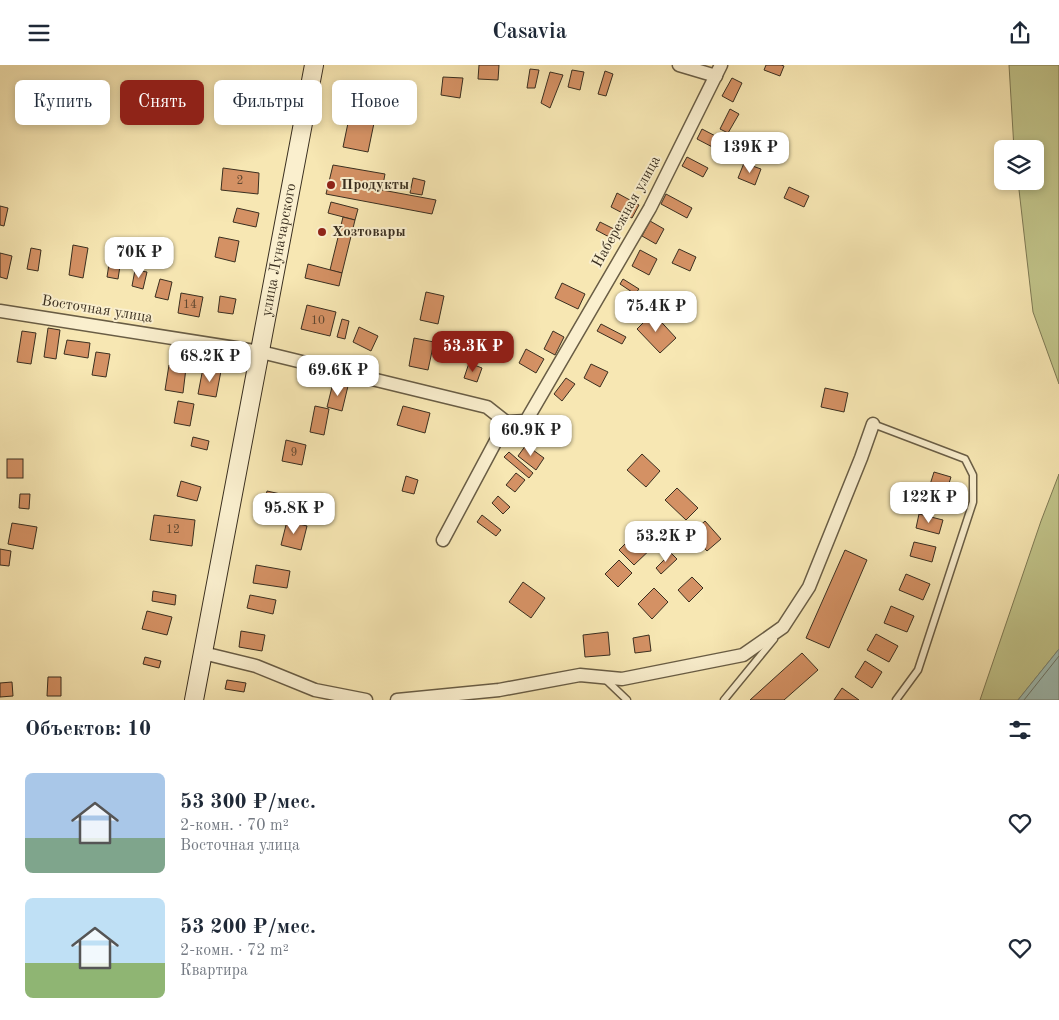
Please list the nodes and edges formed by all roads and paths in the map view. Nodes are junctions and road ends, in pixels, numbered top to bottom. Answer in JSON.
{"nodes":[{"id":1,"x":314,"y":65,"type":"edge"},
{"id":2,"x":679,"y":65,"type":"edge"},
{"id":3,"x":718,"y":70,"type":"edge"},
{"id":4,"x":0,"y":311,"type":"edge"},
{"id":5,"x":261,"y":351,"type":"junction"},
{"id":6,"x":506,"y":422,"type":"junction"},
{"id":7,"x":873,"y":424,"type":"joint"},
{"id":8,"x":444,"y":539,"type":"dead end"},
{"id":9,"x":783,"y":627,"type":"junction"},
{"id":10,"x":203,"y":653,"type":"junction"},
{"id":11,"x":603,"y":677,"type":"junction"},
{"id":12,"x":194,"y":700,"type":"edge"},
{"id":13,"x":366,"y":700,"type":"edge"},
{"id":14,"x":397,"y":700,"type":"edge"},
{"id":15,"x":627,"y":700,"type":"edge"},
{"id":16,"x":724,"y":700,"type":"edge"},
{"id":17,"x":896,"y":700,"type":"edge"}],
"edges":[{"from":1,"to":5,"type":"main road","name":"улица Луначарского"},
{"from":2,"to":3,"type":"street"},
{"from":3,"to":6,"type":"street","name":"Набережная улица"},
{"from":4,"to":5,"type":"street","name":"Восточная улица"},
{"from":5,"to":6,"type":"street","name":"Восточная улица"},
{"from":5,"to":10,"type":"main road","name":"улица Луначарского"},
{"from":6,"to":8,"type":"street"},
{"from":7,"to":9,"type":"street"},
{"from":7,"to":17,"type":"lane"},
{"from":9,"to":11,"type":"street"},
{"from":9,"to":16,"type":"lane"},
{"from":10,"to":12,"type":"main road","name":"улица Луначарского"},
{"from":10,"to":13,"type":"street"},
{"from":11,"to":14,"type":"street"},
{"from":11,"to":15,"type":"lane"}]}
